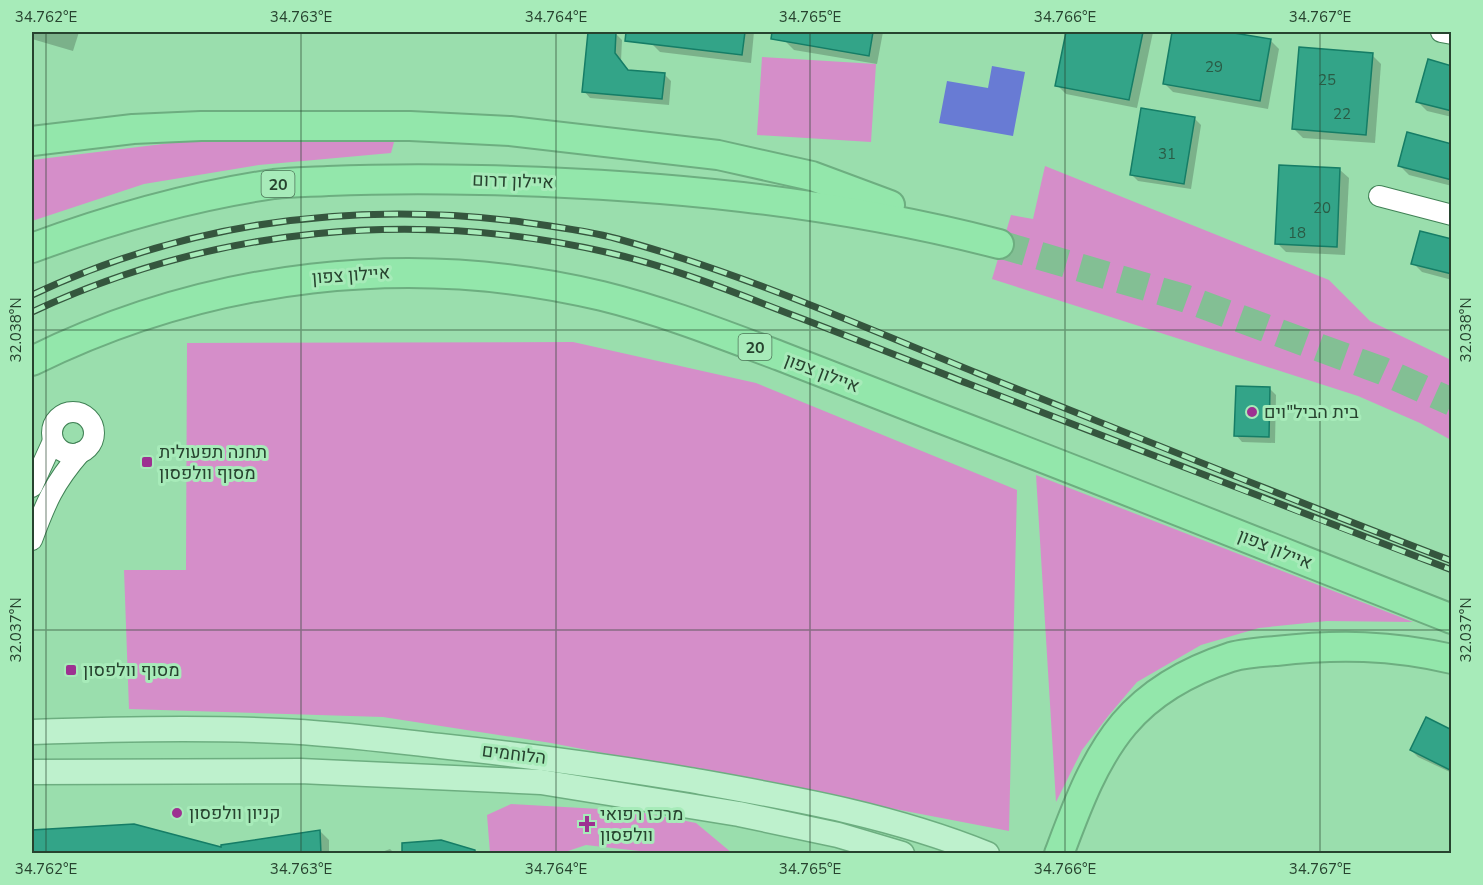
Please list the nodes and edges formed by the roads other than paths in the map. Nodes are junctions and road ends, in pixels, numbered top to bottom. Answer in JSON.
{"nodes":[{"id":1,"x":1441,"y":32,"type":"edge"},
{"id":2,"x":1452,"y":34,"type":"edge"},
{"id":3,"x":32,"y":133,"type":"edge"},
{"id":4,"x":66,"y":135,"type":"junction"},
{"id":5,"x":32,"y":141,"type":"edge"},
{"id":6,"x":1379,"y":196,"type":"dead end"},
{"id":7,"x":1452,"y":215,"type":"edge"},
{"id":8,"x":32,"y":248,"type":"edge"},
{"id":9,"x":32,"y":361,"type":"edge"},
{"id":10,"x":53,"y":441,"type":"junction"},
{"id":11,"x":81,"y":452,"type":"junction"},
{"id":12,"x":32,"y":487,"type":"edge"},
{"id":13,"x":32,"y":540,"type":"edge"},
{"id":14,"x":1452,"y":619,"type":"edge"},
{"id":15,"x":1452,"y":659,"type":"edge"},
{"id":16,"x":32,"y":723,"type":"edge"},
{"id":17,"x":65,"y":731,"type":"junction"},
{"id":18,"x":32,"y":732,"type":"edge"},
{"id":19,"x":32,"y":772,"type":"edge"},
{"id":20,"x":902,"y":854,"type":"edge"},
{"id":21,"x":987,"y":854,"type":"edge"},
{"id":22,"x":1059,"y":854,"type":"edge"}],
"edges":[{"from":1,"to":2,"type":"street"},
{"from":3,"to":4,"type":"highway"},
{"from":4,"to":5,"type":"highway"},
{"from":4,"to":8,"type":"highway","name":"איילון דרום","number":"20"},
{"from":6,"to":7,"type":"street"},
{"from":9,"to":14,"type":"highway","name":"איילון צפון","number":"20"},
{"from":10,"to":11,"type":"street"},
{"from":10,"to":11,"type":"street"},
{"from":10,"to":12,"type":"street"},
{"from":11,"to":13,"type":"street"},
{"from":15,"to":22,"type":"highway"},
{"from":16,"to":17,"type":"main road"},
{"from":17,"to":18,"type":"main road","name":"הלוחמים"},
{"from":17,"to":21,"type":"main road","name":"הלוחמים"},
{"from":19,"to":20,"type":"main road","name":"הלוחמים"}]}
